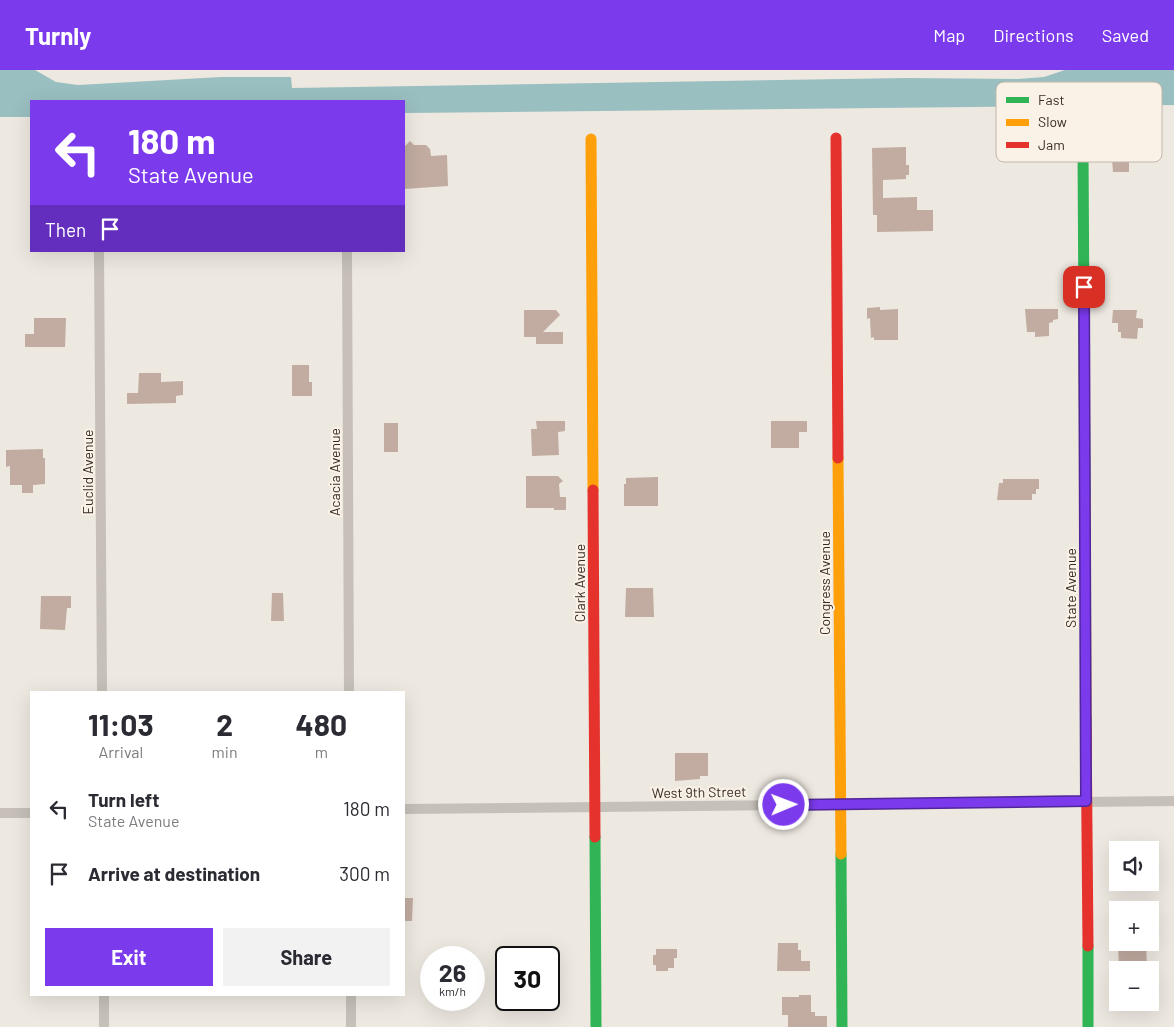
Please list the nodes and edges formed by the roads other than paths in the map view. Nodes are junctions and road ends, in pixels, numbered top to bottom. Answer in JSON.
{"nodes":[{"id":1,"x":836,"y":138,"type":"dead end"},
{"id":2,"x":591,"y":139,"type":"dead end"},
{"id":3,"x":1083,"y":162,"type":"edge"},
{"id":4,"x":99,"y":252,"type":"edge"},
{"id":5,"x":347,"y":252,"type":"edge"},
{"id":6,"x":102,"y":691,"type":"edge"},
{"id":7,"x":349,"y":691,"type":"edge"},
{"id":8,"x":1174,"y":800,"type":"edge"},
{"id":9,"x":1086,"y":801,"type":"junction"},
{"id":10,"x":840,"y":804,"type":"junction"},
{"id":11,"x":595,"y":807,"type":"junction"},
{"id":12,"x":405,"y":809,"type":"edge"},
{"id":13,"x":0,"y":813,"type":"edge"},
{"id":14,"x":30,"y":813,"type":"edge"},
{"id":15,"x":104,"y":996,"type":"edge"},
{"id":16,"x":351,"y":996,"type":"edge"},
{"id":17,"x":104,"y":1027,"type":"edge"},
{"id":18,"x":351,"y":1027,"type":"edge"},
{"id":19,"x":596,"y":1027,"type":"edge"},
{"id":20,"x":842,"y":1027,"type":"edge"},
{"id":21,"x":1088,"y":1027,"type":"edge"}],
"edges":[{"from":1,"to":10,"type":"street","name":"Congress Avenue"},
{"from":2,"to":11,"type":"street","name":"Clark Avenue"},
{"from":3,"to":9,"type":"street","name":"State Avenue"},
{"from":4,"to":6,"type":"street","name":"Euclid Avenue"},
{"from":5,"to":7,"type":"street","name":"Acacia Avenue"},
{"from":8,"to":9,"type":"street","name":"West 9th Street"},
{"from":9,"to":10,"type":"street","name":"West 9th Street"},
{"from":9,"to":21,"type":"street","name":"State Avenue"},
{"from":10,"to":11,"type":"street","name":"West 9th Street"},
{"from":10,"to":20,"type":"street","name":"Congress Avenue"},
{"from":11,"to":12,"type":"street","name":"West 9th Street"},
{"from":11,"to":19,"type":"street","name":"Clark Avenue"},
{"from":13,"to":14,"type":"street"},
{"from":15,"to":17,"type":"street"},
{"from":16,"to":18,"type":"street"}]}
